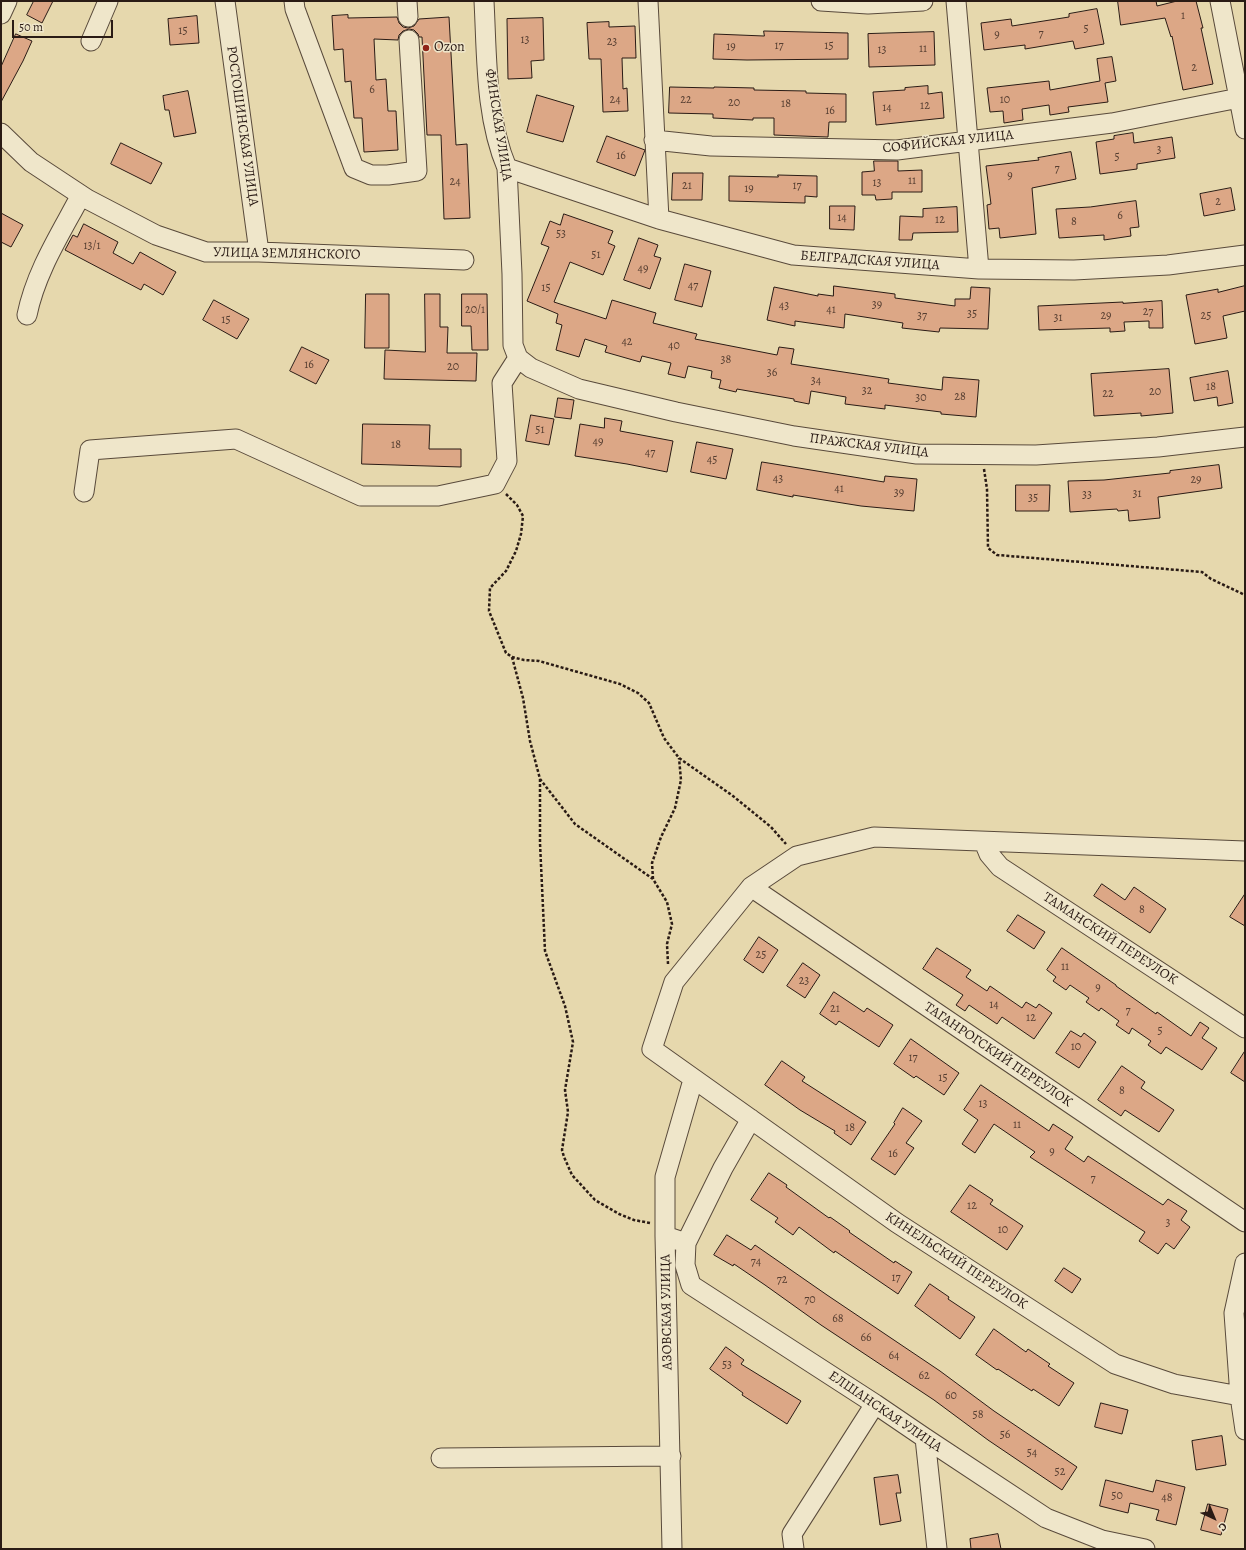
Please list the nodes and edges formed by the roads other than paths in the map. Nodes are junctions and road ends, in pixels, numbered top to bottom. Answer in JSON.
{"nodes":[{"id":1,"x":7,"y":1,"type":"edge"},
{"id":2,"x":108,"y":1,"type":"edge"},
{"id":3,"x":225,"y":1,"type":"edge"},
{"id":4,"x":294,"y":1,"type":"edge"},
{"id":5,"x":484,"y":1,"type":"edge"},
{"id":6,"x":648,"y":1,"type":"edge"},
{"id":7,"x":821,"y":1,"type":"edge"},
{"id":8,"x":923,"y":1,"type":"edge"},
{"id":9,"x":956,"y":1,"type":"edge"},
{"id":10,"x":1220,"y":1,"type":"edge"},
{"id":11,"x":1,"y":14,"type":"edge"},
{"id":12,"x":409,"y":40,"type":"dead end"},
{"id":13,"x":91,"y":41,"type":"dead end"},
{"id":14,"x":1239,"y":98,"type":"junction"},
{"id":15,"x":1245,"y":129,"type":"edge"},
{"id":16,"x":1,"y":133,"type":"edge"},
{"id":17,"x":654,"y":140,"type":"junction"},
{"id":18,"x":968,"y":142,"type":"junction"},
{"id":19,"x":507,"y":168,"type":"junction"},
{"id":20,"x":81,"y":195,"type":"junction"},
{"id":21,"x":659,"y":219,"type":"junction"},
{"id":22,"x":259,"y":252,"type":"junction"},
{"id":23,"x":1245,"y":255,"type":"edge"},
{"id":24,"x":464,"y":260,"type":"dead end"},
{"id":25,"x":979,"y":269,"type":"junction"},
{"id":26,"x":27,"y":314,"type":"dead end"},
{"id":27,"x":515,"y":352,"type":"junction"},
{"id":28,"x":1245,"y":437,"type":"edge"},
{"id":29,"x":84,"y":492,"type":"dead end"},
{"id":30,"x":984,"y":842,"type":"junction"},
{"id":31,"x":1245,"y":851,"type":"edge"},
{"id":32,"x":751,"y":888,"type":"junction"},
{"id":33,"x":1245,"y":1028,"type":"edge"},
{"id":34,"x":693,"y":1080,"type":"junction"},
{"id":35,"x":751,"y":1118,"type":"junction"},
{"id":36,"x":1245,"y":1222,"type":"edge"},
{"id":37,"x":665,"y":1236,"type":"junction"},
{"id":38,"x":686,"y":1243,"type":"junction"},
{"id":39,"x":1245,"y":1263,"type":"edge"},
{"id":40,"x":1240,"y":1396,"type":"junction"},
{"id":41,"x":875,"y":1404,"type":"junction"},
{"id":42,"x":1245,"y":1430,"type":"edge"},
{"id":43,"x":924,"y":1438,"type":"junction"},
{"id":44,"x":671,"y":1456,"type":"junction"},
{"id":45,"x":441,"y":1458,"type":"dead end"},
{"id":46,"x":1103,"y":1544,"type":"edge"},
{"id":47,"x":672,"y":1549,"type":"edge"},
{"id":48,"x":794,"y":1549,"type":"edge"},
{"id":49,"x":937,"y":1549,"type":"edge"},
{"id":50,"x":1145,"y":1549,"type":"edge"}],
"edges":[{"from":1,"to":11,"type":"street"},
{"from":2,"to":13,"type":"street"},
{"from":3,"to":22,"type":"street","name":"РОСТОШИНСКАЯ УЛИЦА"},
{"from":4,"to":12,"type":"street"},
{"from":5,"to":19,"type":"street","name":"ФИНСКАЯ УЛИЦА"},
{"from":6,"to":17,"type":"street"},
{"from":7,"to":8,"type":"street"},
{"from":9,"to":18,"type":"street"},
{"from":10,"to":14,"type":"street"},
{"from":14,"to":15,"type":"street"},
{"from":14,"to":18,"type":"street","name":"СОФИЙСКАЯ УЛИЦА"},
{"from":16,"to":20,"type":"street","name":"УЛИЦА ЗЕМЛЯНСКОГО"},
{"from":17,"to":18,"type":"street","name":"СОФИЙСКАЯ УЛИЦА"},
{"from":17,"to":21,"type":"street"},
{"from":18,"to":25,"type":"street"},
{"from":19,"to":21,"type":"street","name":"БЕЛГРАДСКАЯ УЛИЦА"},
{"from":19,"to":27,"type":"street","name":"ФИНСКАЯ УЛИЦА"},
{"from":20,"to":22,"type":"street","name":"УЛИЦА ЗЕМЛЯНСКОГО"},
{"from":20,"to":26,"type":"street"},
{"from":21,"to":25,"type":"street","name":"БЕЛГРАДСКАЯ УЛИЦА"},
{"from":22,"to":24,"type":"street","name":"УЛИЦА ЗЕМЛЯНСКОГО"},
{"from":23,"to":25,"type":"street","name":"БЕЛГРАДСКАЯ УЛИЦА"},
{"from":27,"to":28,"type":"street","name":"ПРАЖСКАЯ УЛИЦА"},
{"from":27,"to":29,"type":"street"},
{"from":30,"to":31,"type":"street"},
{"from":30,"to":32,"type":"street"},
{"from":30,"to":33,"type":"street","name":"ТАМАНСКИЙ ПЕРЕУЛОК"},
{"from":32,"to":34,"type":"street","name":"КИНЕЛЬСКИЙ ПЕРЕУЛОК"},
{"from":32,"to":36,"type":"street","name":"ТАГАНРОГСКИЙ ПЕРЕУЛОК"},
{"from":34,"to":35,"type":"street","name":"КИНЕЛЬСКИЙ ПЕРЕУЛОК"},
{"from":34,"to":37,"type":"street","name":"АЗОВСКАЯ УЛИЦА"},
{"from":35,"to":38,"type":"street"},
{"from":35,"to":40,"type":"street","name":"КИНЕЛЬСКИЙ ПЕРЕУЛОК"},
{"from":37,"to":38,"type":"street"},
{"from":37,"to":44,"type":"street","name":"АЗОВСКАЯ УЛИЦА"},
{"from":38,"to":41,"type":"street","name":"ЕЛШАНСКАЯ УЛИЦА"},
{"from":39,"to":40,"type":"street"},
{"from":40,"to":42,"type":"street"},
{"from":41,"to":43,"type":"street","name":"ЕЛШАНСКАЯ УЛИЦА"},
{"from":41,"to":48,"type":"street"},
{"from":43,"to":46,"type":"street","name":"ЕЛШАНСКАЯ УЛИЦА"},
{"from":43,"to":49,"type":"street"},
{"from":44,"to":45,"type":"street"},
{"from":44,"to":47,"type":"street","name":"АЗОВСКАЯ УЛИЦА"},
{"from":46,"to":50,"type":"street","name":"ЕЛШАНСКАЯ УЛИЦА"}]}
